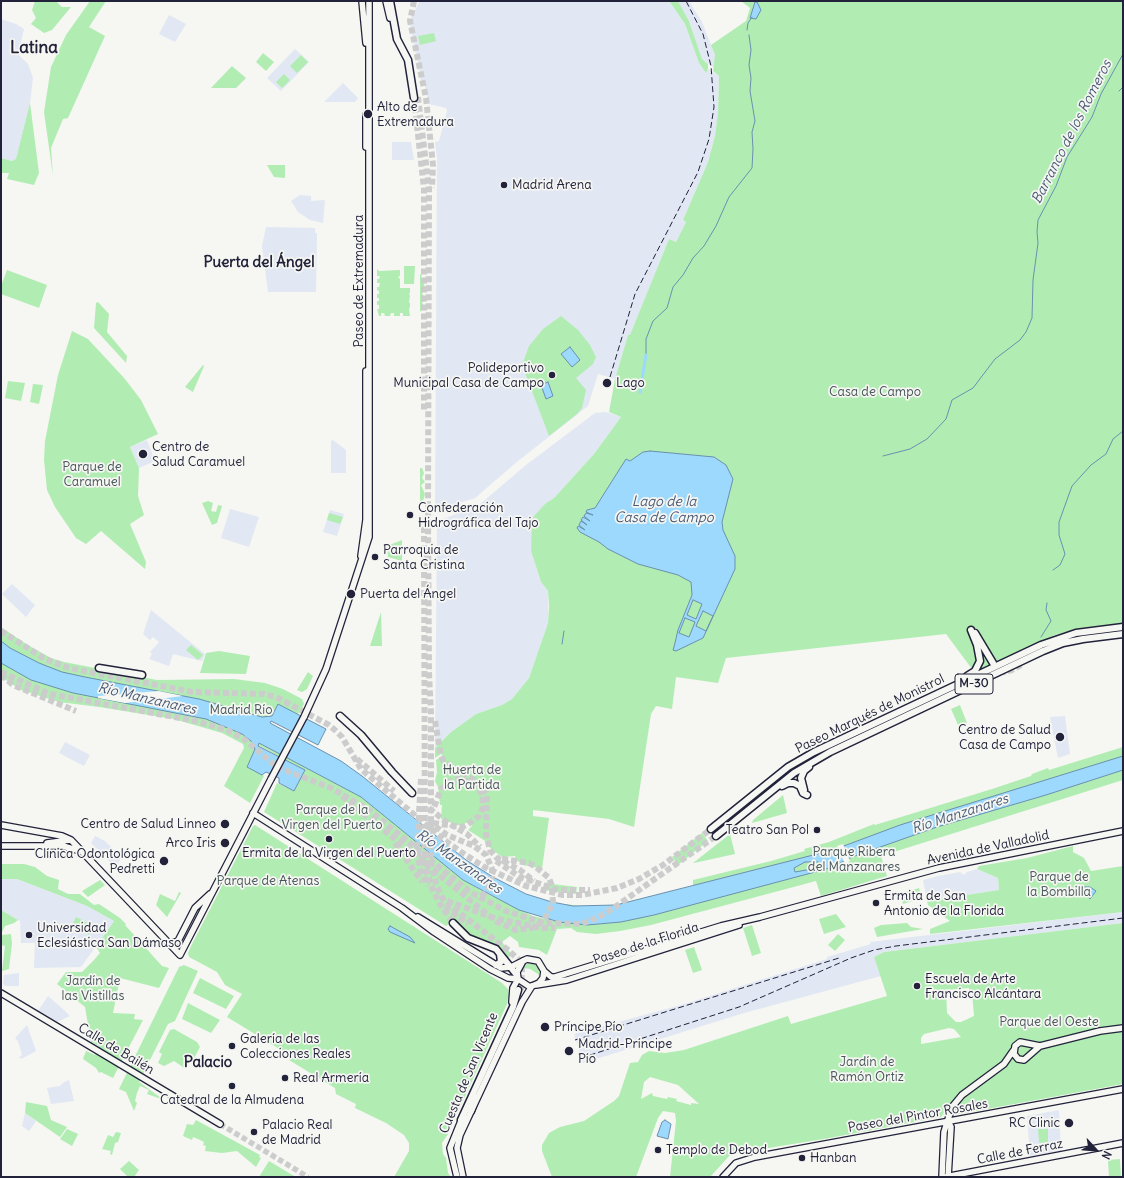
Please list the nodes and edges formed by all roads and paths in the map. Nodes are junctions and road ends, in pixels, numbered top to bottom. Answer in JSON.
{"nodes":[{"id":1,"x":362,"y":1,"type":"edge"},
{"id":2,"x":366,"y":1,"type":"edge"},
{"id":3,"x":369,"y":1,"type":"edge"},
{"id":4,"x":373,"y":1,"type":"edge"},
{"id":5,"x":386,"y":1,"type":"edge"},
{"id":6,"x":390,"y":1,"type":"edge"},
{"id":7,"x":394,"y":1,"type":"edge"},
{"id":8,"x":390,"y":18,"type":"dead end"},
{"id":9,"x":366,"y":43,"type":"junction"},
{"id":10,"x":369,"y":61,"type":"junction"},
{"id":11,"x":361,"y":558,"type":"junction"},
{"id":12,"x":1123,"y":628,"type":"edge"},
{"id":13,"x":1123,"y":634,"type":"edge"},
{"id":14,"x":1071,"y":641,"type":"junction"},
{"id":15,"x":993,"y":663,"type":"tunnel mouth"},
{"id":16,"x":1021,"y":665,"type":"tunnel mouth"},
{"id":17,"x":99,"y":668,"type":"dead end"},
{"id":18,"x":142,"y":675,"type":"dead end"},
{"id":19,"x":928,"y":698,"type":"junction"},
{"id":20,"x":340,"y":716,"type":"dead end"},
{"id":21,"x":830,"y":752,"type":"junction"},
{"id":22,"x":412,"y":793,"type":"dead end"},
{"id":23,"x":756,"y":804,"type":"junction"},
{"id":24,"x":253,"y":813,"type":"junction"},
{"id":25,"x":1,"y":825,"type":"edge"},
{"id":26,"x":711,"y":829,"type":"tunnel mouth"},
{"id":27,"x":1123,"y":831,"type":"edge"},
{"id":28,"x":716,"y":836,"type":"tunnel mouth"},
{"id":29,"x":71,"y":840,"type":"junction"},
{"id":30,"x":1,"y":843,"type":"edge"},
{"id":31,"x":1,"y":846,"type":"edge"},
{"id":32,"x":82,"y":852,"type":"junction"},
{"id":33,"x":214,"y":890,"type":"junction"},
{"id":34,"x":859,"y":890,"type":"joint"},
{"id":35,"x":402,"y":908,"type":"junction"},
{"id":36,"x":760,"y":917,"type":"junction"},
{"id":37,"x":453,"y":923,"type":"tunnel mouth"},
{"id":38,"x":169,"y":944,"type":"junction"},
{"id":39,"x":499,"y":953,"type":"junction"},
{"id":40,"x":523,"y":961,"type":"junction"},
{"id":41,"x":496,"y":965,"type":"junction"},
{"id":42,"x":511,"y":967,"type":"junction"},
{"id":43,"x":544,"y":971,"type":"junction"},
{"id":44,"x":517,"y":977,"type":"junction"},
{"id":45,"x":508,"y":978,"type":"junction"},
{"id":46,"x":534,"y":986,"type":"junction"},
{"id":47,"x":517,"y":989,"type":"junction"},
{"id":48,"x":1,"y":994,"type":"edge"},
{"id":49,"x":1123,"y":1028,"type":"edge"},
{"id":50,"x":1029,"y":1044,"type":"junction"},
{"id":51,"x":1040,"y":1046,"type":"junction"},
{"id":52,"x":1014,"y":1051,"type":"junction"},
{"id":53,"x":1031,"y":1054,"type":"junction"},
{"id":54,"x":1021,"y":1060,"type":"junction"},
{"id":55,"x":1004,"y":1064,"type":"junction"},
{"id":56,"x":1123,"y":1089,"type":"edge"},
{"id":57,"x":471,"y":1110,"type":"junction"},
{"id":58,"x":461,"y":1120,"type":"joint"},
{"id":59,"x":948,"y":1121,"type":"junction"},
{"id":60,"x":219,"y":1125,"type":"tunnel mouth"},
{"id":61,"x":1123,"y":1144,"type":"edge"},
{"id":62,"x":457,"y":1177,"type":"edge"},
{"id":63,"x":463,"y":1177,"type":"edge"},
{"id":64,"x":723,"y":1177,"type":"edge"},
{"id":65,"x":946,"y":1177,"type":"edge"}],
"edges":[{"from":1,"to":9,"type":"main road"},
{"from":2,"to":9,"type":"main road","name":"Paseo de Extremadura"},
{"from":3,"to":10,"type":"main road","name":"Paseo de Extremadura"},
{"from":4,"to":10,"type":"main road"},
{"from":5,"to":8,"type":"main road"},
{"from":6,"to":7,"type":"highway"},
{"from":9,"to":11,"type":"main road","name":"Paseo de Extremadura"},
{"from":10,"to":11,"type":"main road","name":"Paseo de Extremadura"},
{"from":11,"to":24,"type":"main road","name":"Paseo de Extremadura","bridge":true},
{"from":12,"to":19,"type":"highway","name":"Paseo Marqués de Monistrol","number":"M-30"},
{"from":13,"to":14,"type":"highway","name":"Paseo Marqués de Monistrol","number":"M-30"},
{"from":14,"to":16,"type":"highway"},
{"from":14,"to":21,"type":"highway","name":"Paseo Marqués de Monistrol","number":"M-30"},
{"from":15,"to":19,"type":"highway"},
{"from":17,"to":18,"type":"highway"},
{"from":19,"to":26,"type":"highway","name":"Paseo Marqués de Monistrol","number":"M-30"},
{"from":20,"to":22,"type":"highway"},
{"from":21,"to":23,"type":"highway","name":"Paseo Marqués de Monistrol","number":"M-30"},
{"from":21,"to":23,"type":"highway"},
{"from":23,"to":28,"type":"highway","name":"Paseo Marqués de Monistrol","number":"M-30"},
{"from":24,"to":33,"type":"main road","name":"Paseo de Extremadura"},
{"from":24,"to":35,"type":"main road"},
{"from":25,"to":29,"type":"main road"},
{"from":27,"to":34,"type":"main road","name":"Avenida de Valladolid"},
{"from":29,"to":30,"type":"main road"},
{"from":29,"to":32,"type":"main road"},
{"from":31,"to":32,"type":"main road"},
{"from":32,"to":38,"type":"main road"},
{"from":33,"to":38,"type":"main road"},
{"from":33,"to":38,"type":"main road","name":"Paseo de Extremadura"},
{"from":34,"to":36,"type":"main road","name":"Paseo de la Florida"},
{"from":35,"to":41,"type":"main road"},
{"from":35,"to":45,"type":"main road"},
{"from":36,"to":43,"type":"main road","name":"Paseo de la Florida"},
{"from":36,"to":46,"type":"main road","name":"Paseo de la Florida"},
{"from":37,"to":39,"type":"highway"},
{"from":39,"to":41,"type":"highway"},
{"from":39,"to":42,"type":"highway"},
{"from":40,"to":42,"type":"main road"},
{"from":40,"to":43,"type":"main road"},
{"from":40,"to":44,"type":"main road"},
{"from":41,"to":42,"type":"main road"},
{"from":42,"to":44,"type":"highway"},
{"from":43,"to":46,"type":"main road"},
{"from":44,"to":45,"type":"main road"},
{"from":44,"to":46,"type":"main road"},
{"from":44,"to":47,"type":"main road"},
{"from":45,"to":47,"type":"main road"},
{"from":46,"to":57,"type":"main road","name":"Cuesta de San Vicente"},
{"from":47,"to":57,"type":"highway"},
{"from":47,"to":58,"type":"highway"},
{"from":48,"to":60,"type":"main road","name":"Calle de Bailén"},
{"from":49,"to":51,"type":"main road"},
{"from":50,"to":51,"type":"main road"},
{"from":50,"to":52,"type":"main road"},
{"from":50,"to":53,"type":"main road"},
{"from":51,"to":53,"type":"main road"},
{"from":52,"to":54,"type":"main road"},
{"from":52,"to":55,"type":"main road"},
{"from":53,"to":54,"type":"main road"},
{"from":54,"to":55,"type":"main road"},
{"from":55,"to":59,"type":"main road"},
{"from":56,"to":59,"type":"main road","name":"Paseo del Pintor Rosales"},
{"from":57,"to":63,"type":"main road","name":"Cuesta de San Vicente"},
{"from":58,"to":62,"type":"main road","name":"Cuesta de San Vicente"},
{"from":59,"to":64,"type":"main road","name":"Paseo del Pintor Rosales"},
{"from":59,"to":65,"type":"main road"},
{"from":61,"to":65,"type":"main road","name":"Calle de Ferraz"}]}
